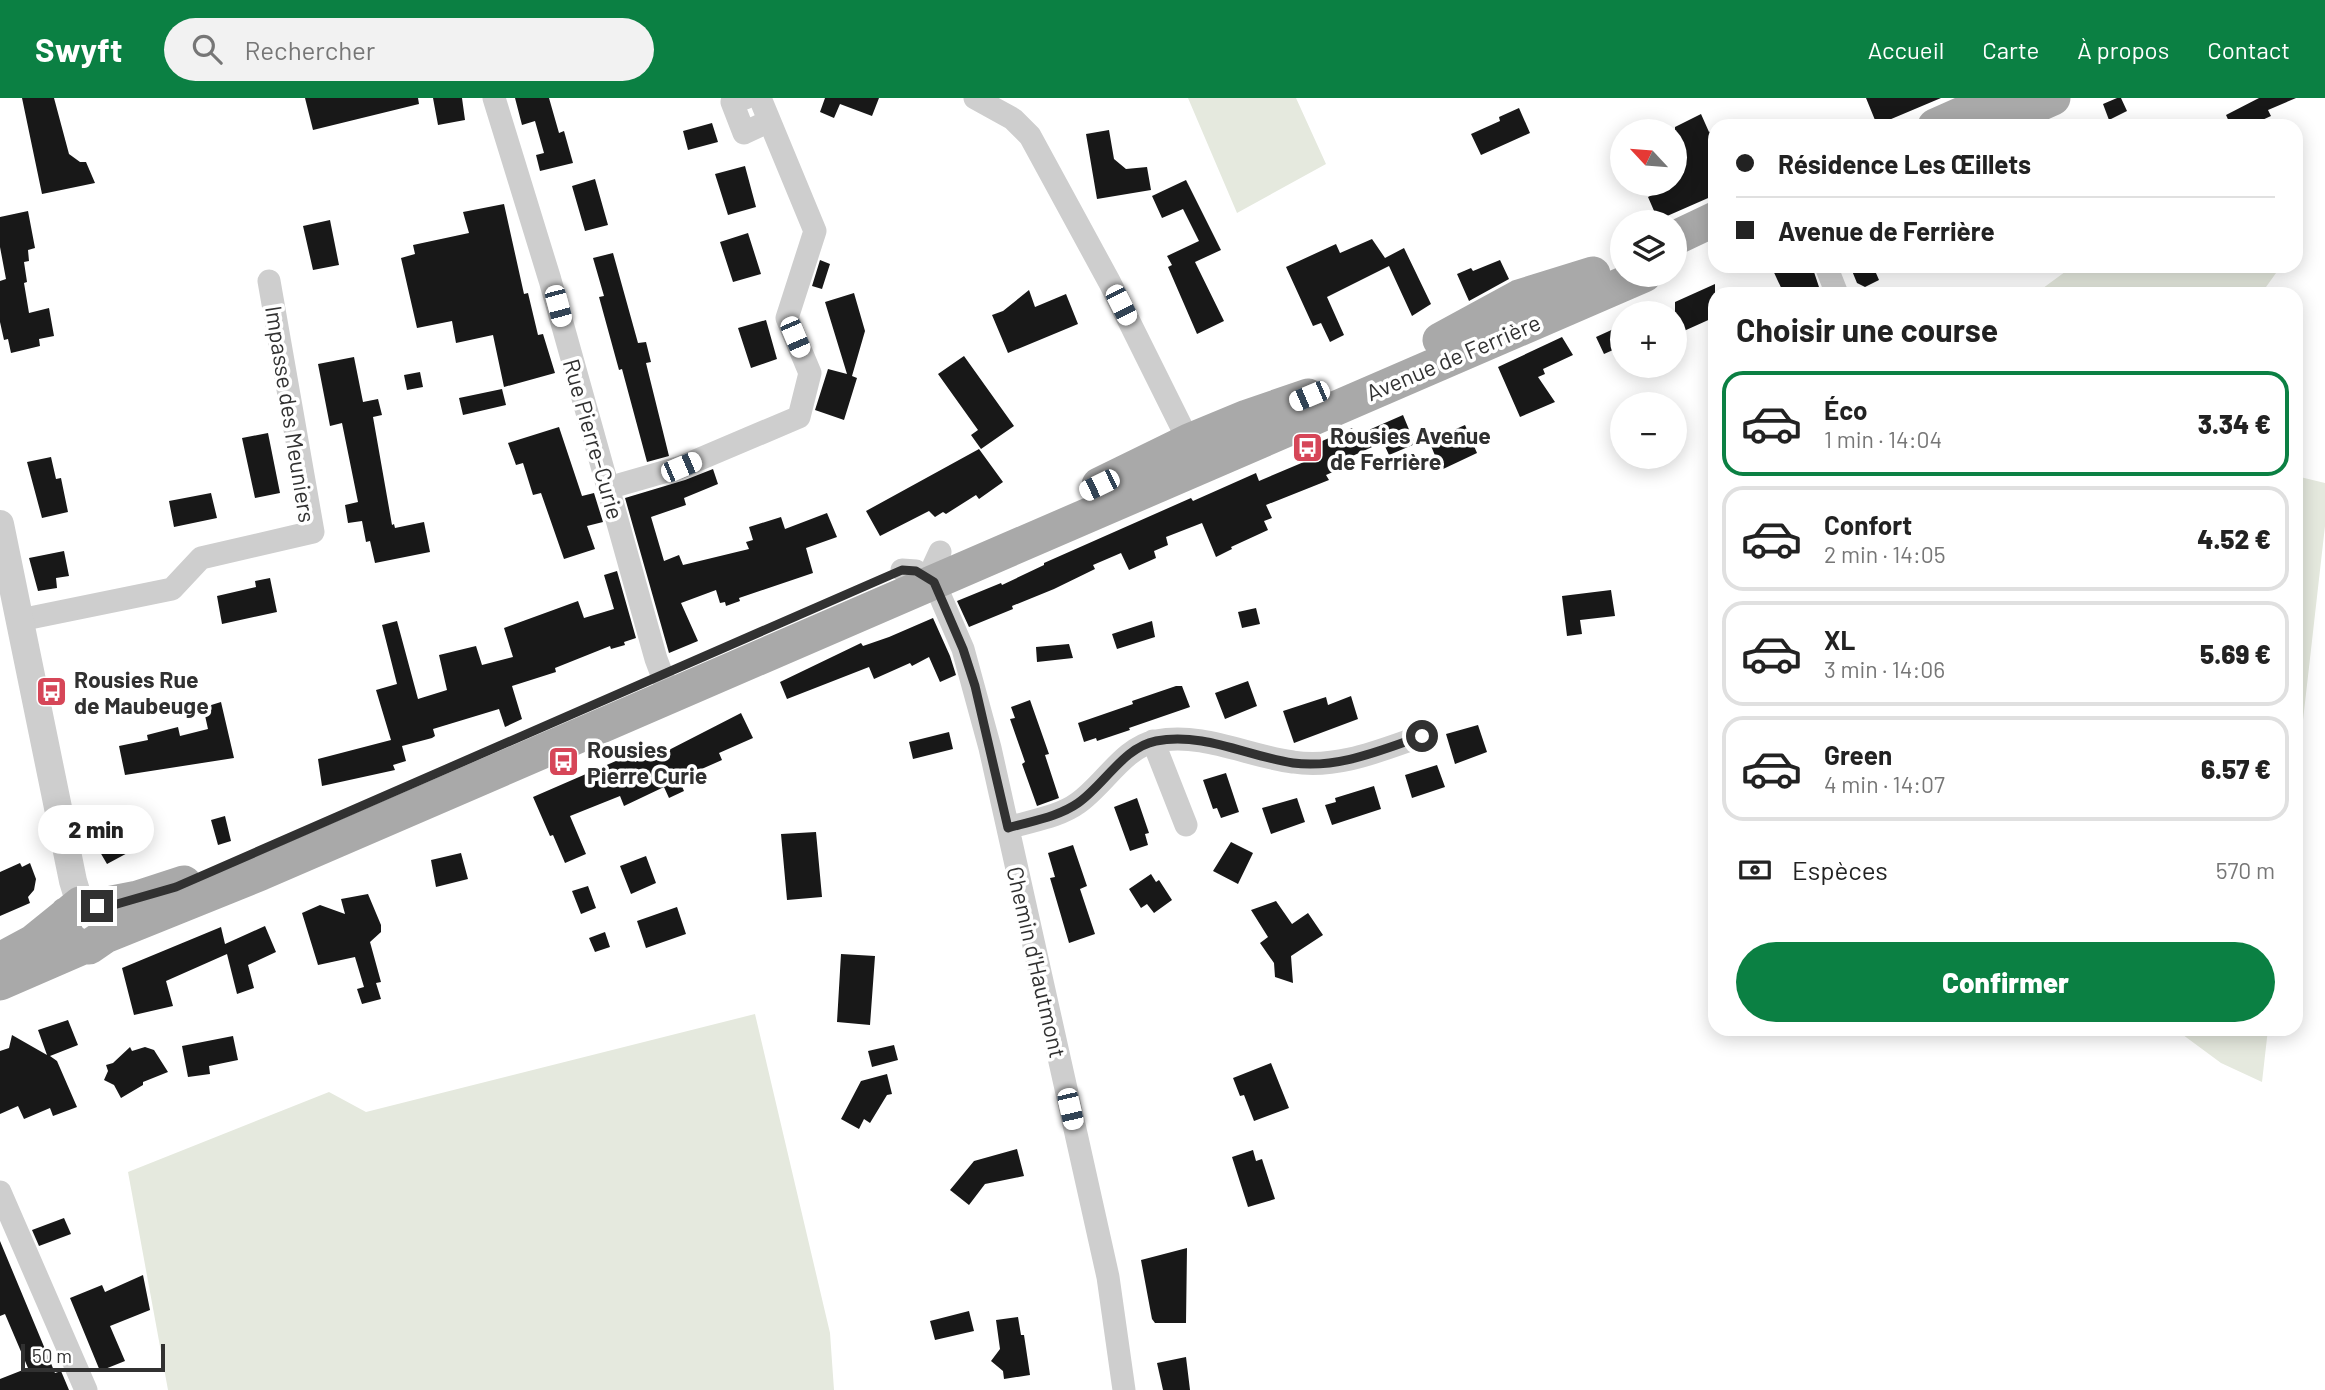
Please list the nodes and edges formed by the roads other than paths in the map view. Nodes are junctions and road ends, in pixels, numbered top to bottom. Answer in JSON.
{"nodes":[{"id":1,"x":494,"y":98,"type":"edge"},
{"id":2,"x":745,"y":98,"type":"edge"},
{"id":3,"x":760,"y":98,"type":"edge"},
{"id":4,"x":975,"y":98,"type":"edge"},
{"id":5,"x":1998,"y":98,"type":"edge"},
{"id":6,"x":2053,"y":98,"type":"edge"},
{"id":7,"x":1951,"y":119,"type":"edge"},
{"id":8,"x":2006,"y":119,"type":"edge"},
{"id":9,"x":769,"y":121,"type":"junction"},
{"id":10,"x":1708,"y":222,"type":"edge"},
{"id":11,"x":1687,"y":232,"type":"edge"},
{"id":12,"x":1708,"y":247,"type":"edge"},
{"id":13,"x":1687,"y":256,"type":"edge"},
{"id":14,"x":1610,"y":266,"type":"edge"},
{"id":15,"x":269,"y":281,"type":"dead end"},
{"id":16,"x":1614,"y":287,"type":"edge"},
{"id":17,"x":1199,"y":454,"type":"junction"},
{"id":18,"x":608,"y":488,"type":"junction"},
{"id":19,"x":0,"y":524,"type":"edge"},
{"id":20,"x":925,"y":568,"type":"junction"},
{"id":21,"x":20,"y":620,"type":"junction"},
{"id":22,"x":663,"y":677,"type":"junction"},
{"id":23,"x":1422,"y":736,"type":"dead end"},
{"id":24,"x":1153,"y":741,"type":"junction"},
{"id":25,"x":1186,"y":825,"type":"dead end"},
{"id":26,"x":1008,"y":828,"type":"junction"},
{"id":27,"x":86,"y":921,"type":"junction"},
{"id":28,"x":0,"y":960,"type":"edge"},
{"id":29,"x":0,"y":983,"type":"edge"},
{"id":30,"x":0,"y":1192,"type":"edge"},
{"id":31,"x":86,"y":1390,"type":"edge"},
{"id":32,"x":1124,"y":1390,"type":"edge"}],
"edges":[{"from":1,"to":18,"type":"street","name":"Rue Pierre-Curie"},
{"from":2,"to":9,"type":"street"},
{"from":3,"to":9,"type":"street"},
{"from":4,"to":17,"type":"street"},
{"from":5,"to":7,"type":"main road"},
{"from":6,"to":8,"type":"main road"},
{"from":9,"to":18,"type":"street"},
{"from":10,"to":11,"type":"main road"},
{"from":12,"to":13,"type":"main road"},
{"from":14,"to":17,"type":"main road","name":"Avenue de Ferrière"},
{"from":15,"to":21,"type":"street","name":"Impasse des Meuniers"},
{"from":16,"to":17,"type":"main road","name":"Avenue de Ferrière"},
{"from":17,"to":20,"type":"main road","name":"Avenue de Ferrière"},
{"from":18,"to":22,"type":"street","name":"Rue Pierre-Curie"},
{"from":19,"to":21,"type":"street"},
{"from":20,"to":22,"type":"main road","name":"Avenue de Ferrière"},
{"from":20,"to":26,"type":"street","name":"Chemin d'Hautmont"},
{"from":21,"to":27,"type":"street"},
{"from":22,"to":27,"type":"main road","name":"Avenue de Ferrière"},
{"from":23,"to":24,"type":"street"},
{"from":24,"to":25,"type":"street"},
{"from":24,"to":26,"type":"street"},
{"from":26,"to":32,"type":"street","name":"Chemin d'Hautmont"},
{"from":27,"to":28,"type":"main road","name":"Avenue de Ferrière"},
{"from":27,"to":29,"type":"main road","name":"Avenue de Ferrière"},
{"from":30,"to":31,"type":"street"}]}
